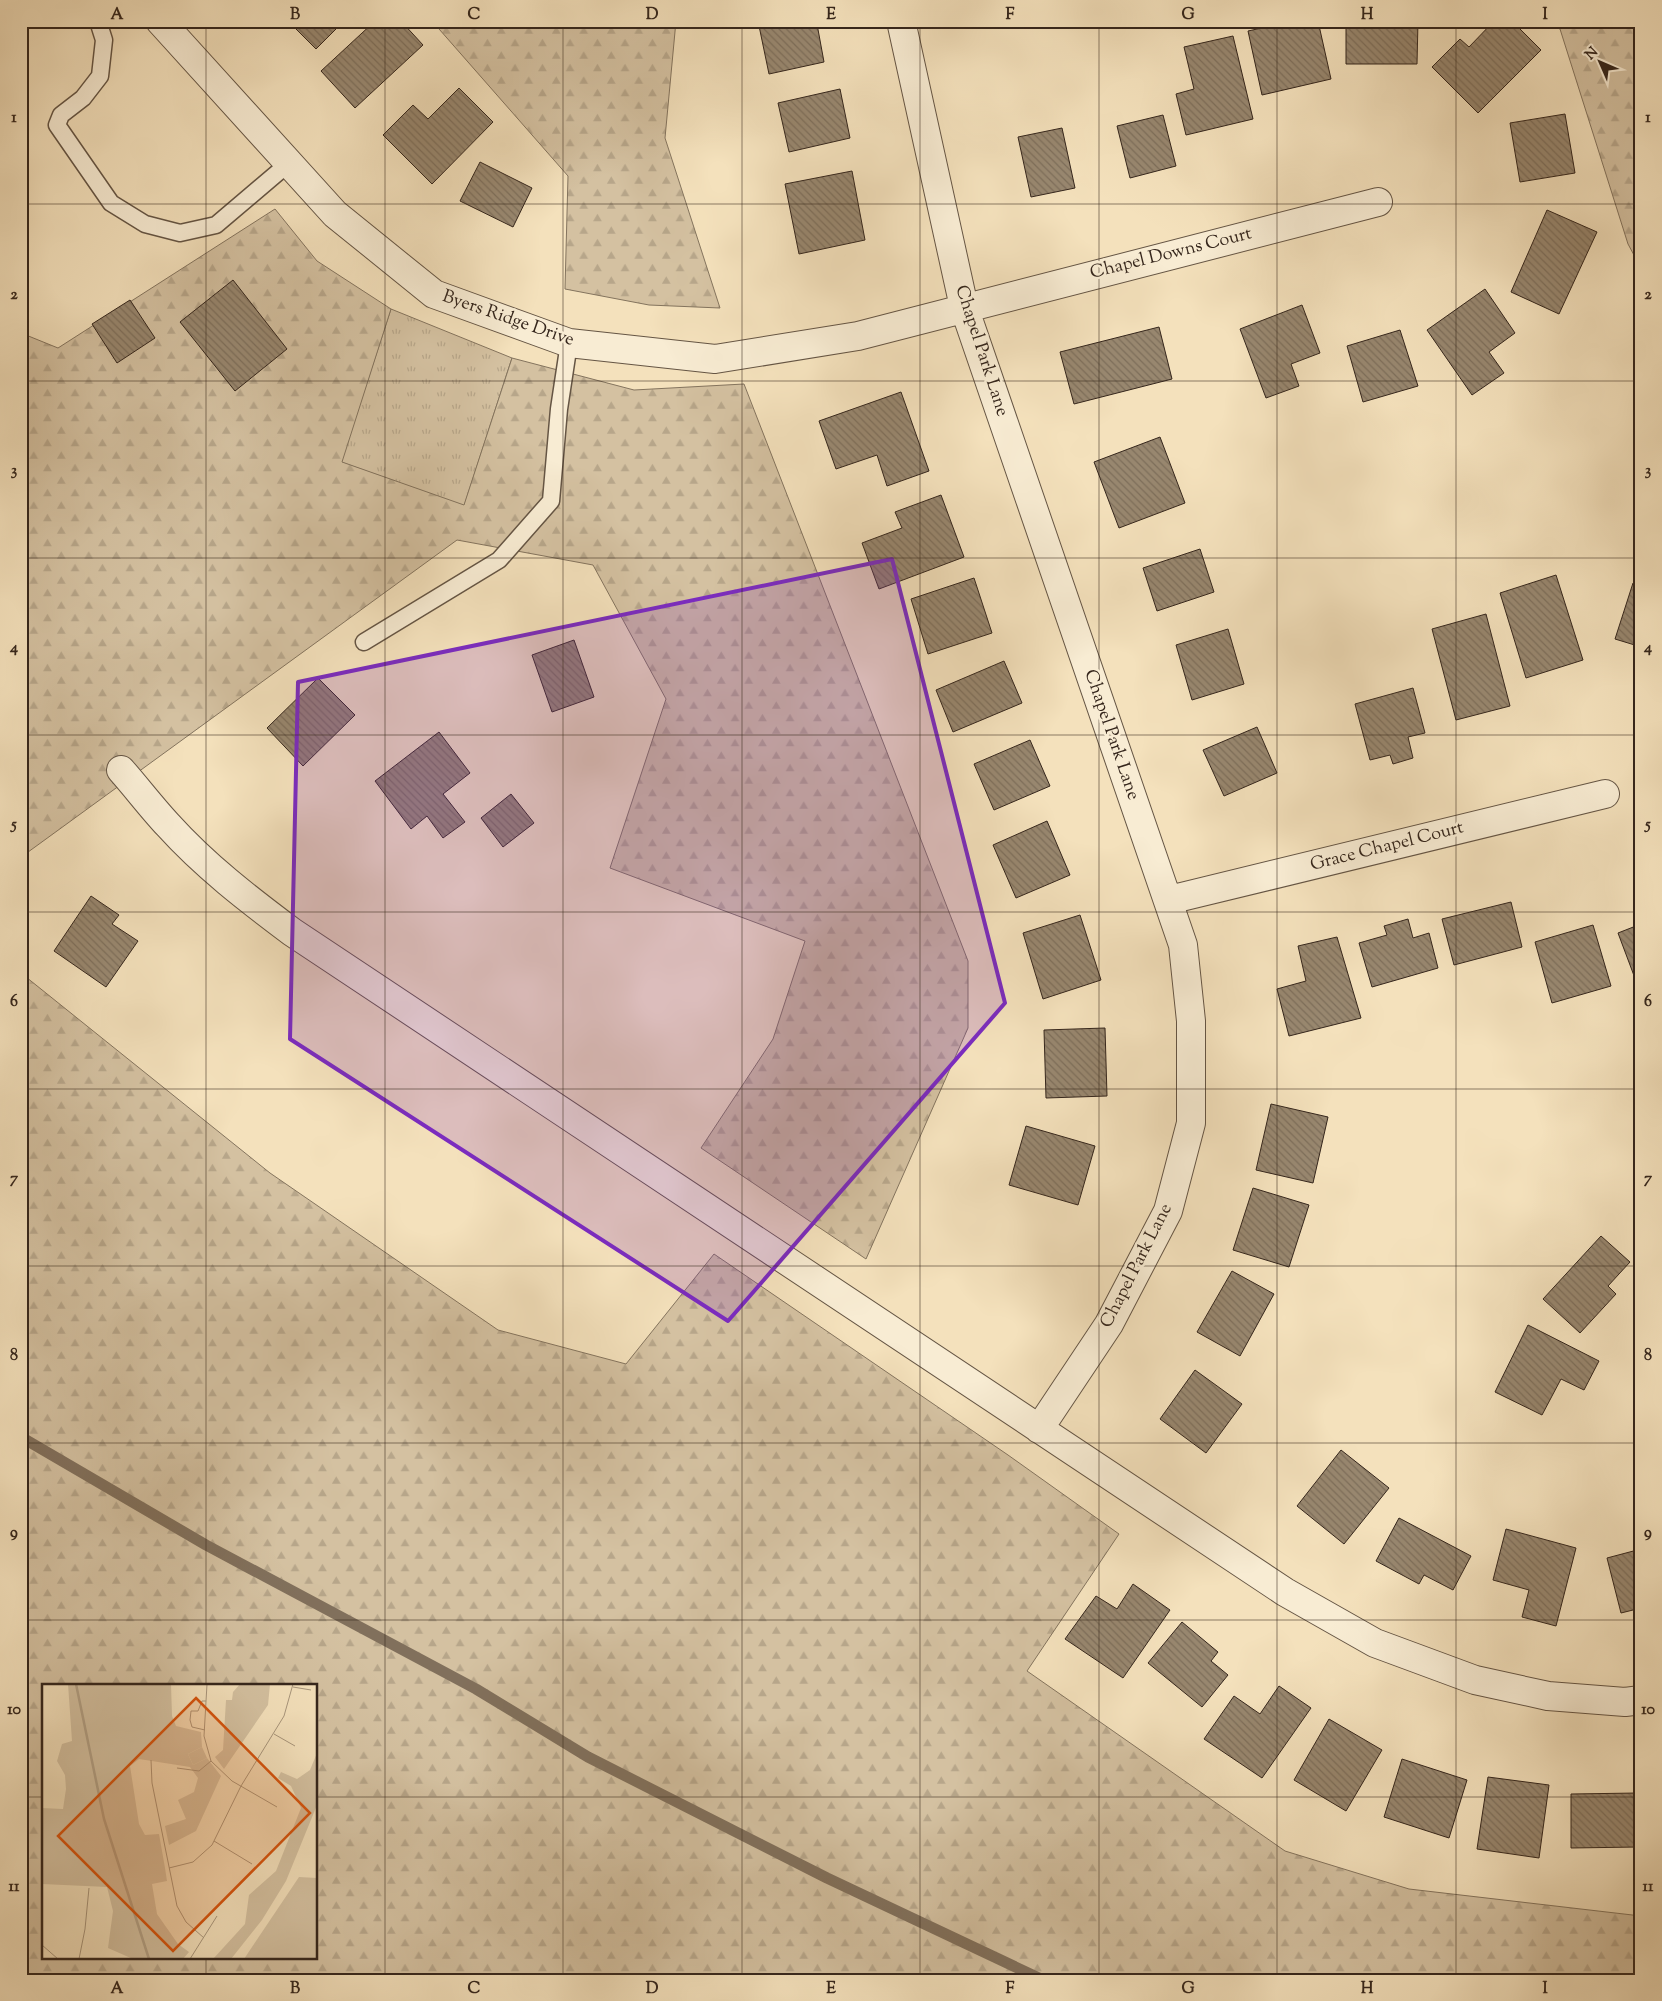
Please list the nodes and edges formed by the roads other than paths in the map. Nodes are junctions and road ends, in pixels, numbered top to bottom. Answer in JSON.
{"nodes":[{"id":1,"x":98,"y":21,"type":"edge"},
{"id":2,"x":160,"y":21,"type":"edge"},
{"id":3,"x":901,"y":21,"type":"edge"},
{"id":4,"x":289,"y":163,"type":"junction"},
{"id":5,"x":1378,"y":202,"type":"dead end"},
{"id":6,"x":964,"y":307,"type":"junction"},
{"id":7,"x":569,"y":344,"type":"junction"},
{"id":8,"x":364,"y":642,"type":"dead end"},
{"id":9,"x":121,"y":770,"type":"dead end"},
{"id":10,"x":1606,"y":794,"type":"dead end"},
{"id":11,"x":1168,"y":900,"type":"junction"},
{"id":12,"x":1039,"y":1429,"type":"junction"},
{"id":13,"x":1641,"y":1700,"type":"edge"}],
"edges":[{"from":1,"to":4,"type":"lane"},
{"from":2,"to":4,"type":"street","name":"Byers Ridge Drive"},
{"from":3,"to":6,"type":"street","name":"Chapel Park Lane"},
{"from":4,"to":7,"type":"street","name":"Byers Ridge Drive"},
{"from":5,"to":6,"type":"street","name":"Chapel Downs Court"},
{"from":6,"to":7,"type":"street","name":"Byers Ridge Drive"},
{"from":6,"to":11,"type":"street","name":"Chapel Park Lane"},
{"from":7,"to":8,"type":"lane"},
{"from":9,"to":12,"type":"street"},
{"from":10,"to":11,"type":"street","name":"Grace Chapel Court"},
{"from":11,"to":12,"type":"street","name":"Chapel Park Lane"},
{"from":12,"to":13,"type":"street"}]}
